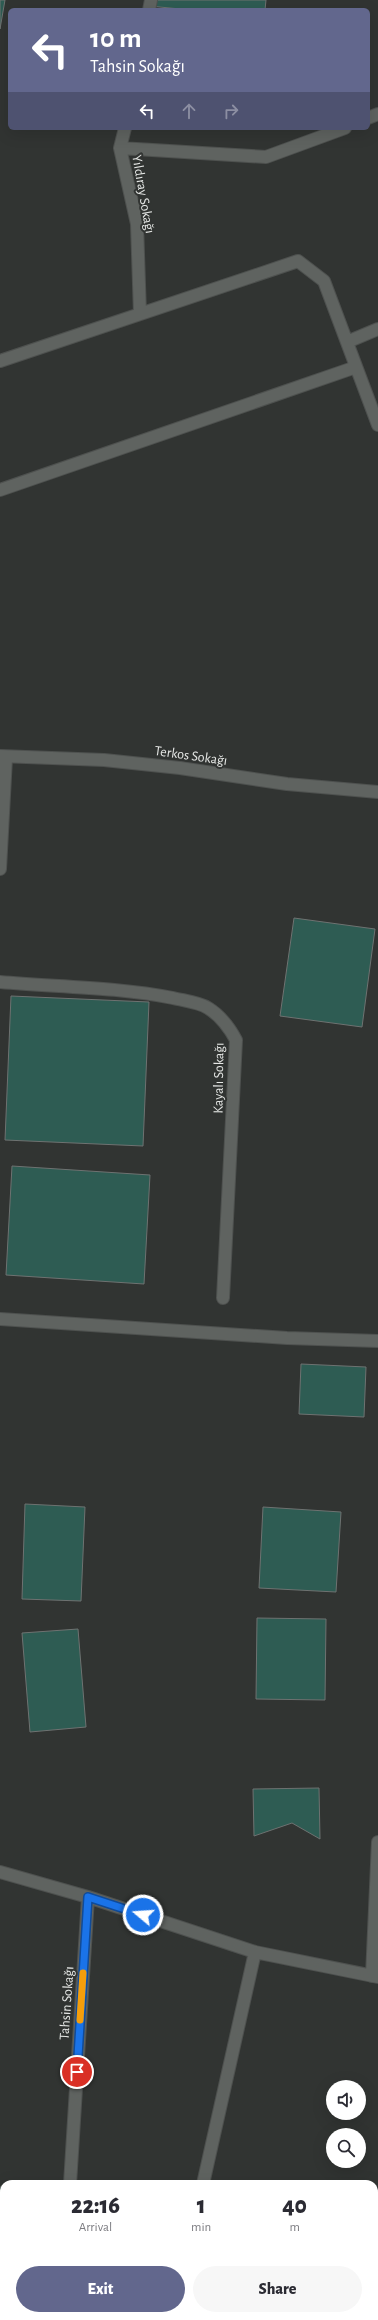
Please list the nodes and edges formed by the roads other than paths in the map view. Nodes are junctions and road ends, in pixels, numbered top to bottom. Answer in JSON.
{"nodes":[{"id":1,"x":124,"y":130,"type":"edge"},
{"id":2,"x":339,"y":130,"type":"edge"},
{"id":3,"x":120,"y":148,"type":"junction"},
{"id":4,"x":140,"y":314,"type":"junction"},
{"id":5,"x":378,"y":329,"type":"edge"},
{"id":6,"x":347,"y":342,"type":"junction"},
{"id":7,"x":0,"y":361,"type":"edge"},
{"id":8,"x":356,"y":367,"type":"junction"},
{"id":9,"x":378,"y":425,"type":"edge"},
{"id":10,"x":0,"y":490,"type":"edge"},
{"id":11,"x":3,"y":757,"type":"edge"},
{"id":12,"x":378,"y":792,"type":"edge"},
{"id":13,"x":0,"y":869,"type":"edge"},
{"id":14,"x":0,"y":982,"type":"edge"},
{"id":15,"x":223,"y":1298,"type":"dead end"},
{"id":16,"x":0,"y":1319,"type":"edge"},
{"id":17,"x":378,"y":1341,"type":"edge"},
{"id":18,"x":378,"y":1842,"type":"edge"},
{"id":19,"x":0,"y":1872,"type":"edge"},
{"id":20,"x":88,"y":1897,"type":"junction"},
{"id":21,"x":255,"y":1952,"type":"junction"},
{"id":22,"x":375,"y":1976,"type":"edge"},
{"id":23,"x":70,"y":2180,"type":"edge"},
{"id":24,"x":204,"y":2180,"type":"edge"}],
"edges":[{"from":1,"to":3,"type":"street","name":"Yıldıray Sokağı"},
{"from":2,"to":3,"type":"street"},
{"from":3,"to":4,"type":"street","name":"Yıldıray Sokağı"},
{"from":4,"to":6,"type":"street"},
{"from":4,"to":7,"type":"street"},
{"from":5,"to":6,"type":"street"},
{"from":6,"to":8,"type":"street"},
{"from":8,"to":9,"type":"street"},
{"from":8,"to":10,"type":"street"},
{"from":11,"to":12,"type":"street","name":"Terkos Sokağı"},
{"from":11,"to":13,"type":"street"},
{"from":14,"to":15,"type":"street","name":"Kayalı Sokağı"},
{"from":16,"to":17,"type":"street"},
{"from":18,"to":22,"type":"street"},
{"from":19,"to":20,"type":"street"},
{"from":20,"to":21,"type":"street"},
{"from":20,"to":23,"type":"street","name":"Tahsin Sokağı"},
{"from":21,"to":22,"type":"street"},
{"from":21,"to":24,"type":"street"}]}
